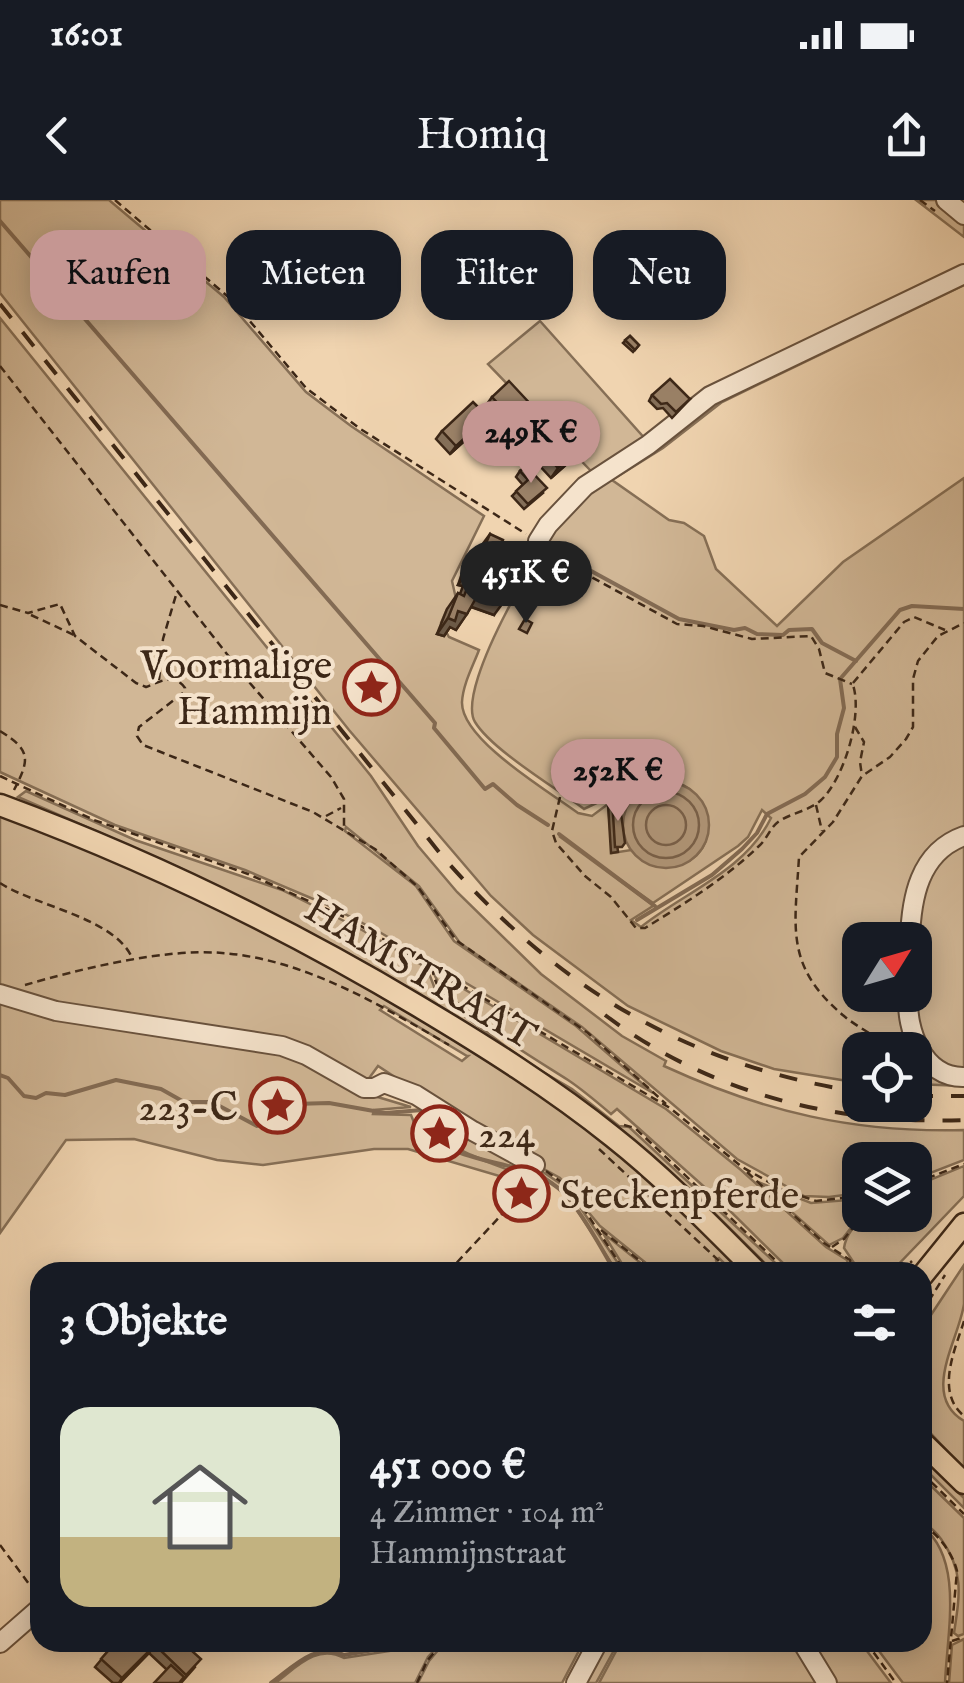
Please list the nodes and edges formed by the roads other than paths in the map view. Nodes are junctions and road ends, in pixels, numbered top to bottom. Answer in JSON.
{"nodes":[{"id":1,"x":946,"y":200,"type":"edge"},
{"id":2,"x":964,"y":215,"type":"edge"},
{"id":3,"x":964,"y":274,"type":"edge"},
{"id":4,"x":538,"y":541,"type":"road end"},
{"id":5,"x":2,"y":806,"type":"edge"},
{"id":6,"x":964,"y":836,"type":"edge"},
{"id":7,"x":910,"y":922,"type":"edge"},
{"id":8,"x":7,"y":997,"type":"edge"},
{"id":9,"x":909,"y":1012,"type":"edge"},
{"id":10,"x":964,"y":1077,"type":"edge"},
{"id":11,"x":535,"y":1166,"type":"road end"},
{"id":12,"x":964,"y":1224,"type":"edge"},
{"id":13,"x":747,"y":1262,"type":"edge"},
{"id":14,"x":932,"y":1264,"type":"edge"},
{"id":15,"x":932,"y":1452,"type":"edge"},
{"id":16,"x":964,"y":1483,"type":"edge"},
{"id":17,"x":30,"y":1617,"type":"edge"},
{"id":18,"x":0,"y":1643,"type":"edge"},
{"id":19,"x":593,"y":1652,"type":"edge"},
{"id":20,"x":808,"y":1652,"type":"edge"},
{"id":21,"x":576,"y":1683,"type":"edge"},
{"id":22,"x":827,"y":1683,"type":"edge"}],
"edges":[{"from":1,"to":2,"type":"street"},
{"from":3,"to":4,"type":"street"},
{"from":5,"to":13,"type":"main road","name":"HAMSTRAAT"},
{"from":6,"to":7,"type":"street"},
{"from":8,"to":11,"type":"street"},
{"from":9,"to":10,"type":"street"},
{"from":12,"to":14,"type":"main road"},
{"from":15,"to":16,"type":"main road"},
{"from":17,"to":18,"type":"street"},
{"from":19,"to":21,"type":"street"},
{"from":20,"to":22,"type":"street"}]}
